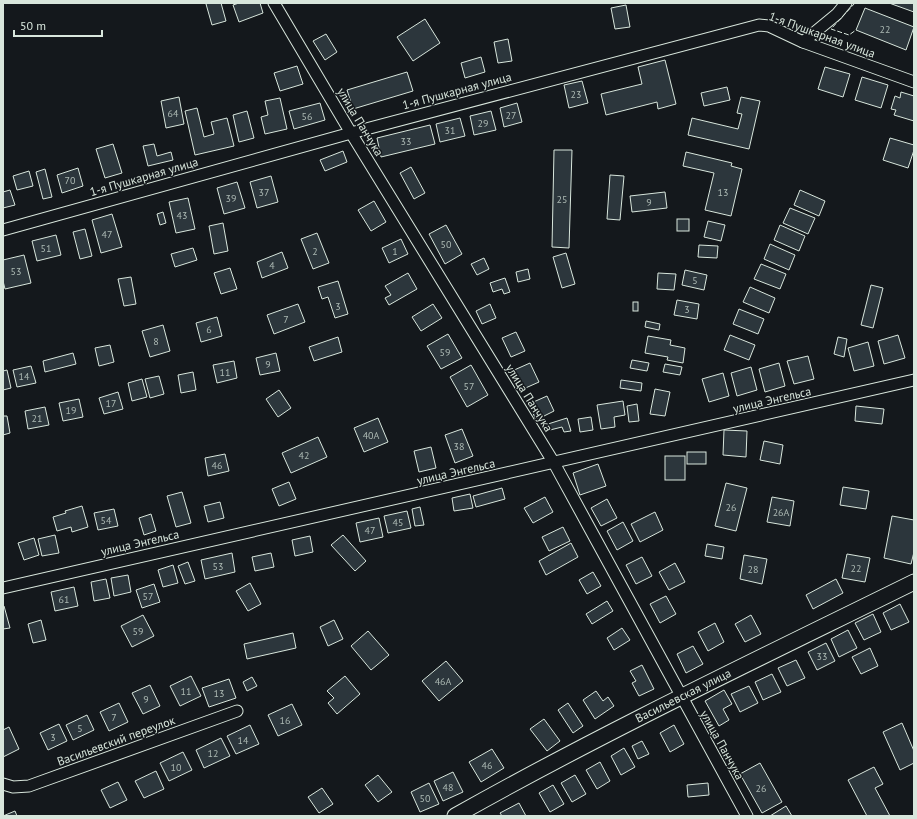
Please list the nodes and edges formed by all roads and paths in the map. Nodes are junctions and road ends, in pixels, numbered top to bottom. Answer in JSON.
{"nodes":[{"id":1,"x":274,"y":3,"type":"edge"},
{"id":2,"x":846,"y":3,"type":"edge"},
{"id":3,"x":803,"y":42,"type":"junction"},
{"id":4,"x":914,"y":82,"type":"edge"},
{"id":5,"x":351,"y":133,"type":"junction"},
{"id":6,"x":3,"y":230,"type":"edge"},
{"id":7,"x":914,"y":380,"type":"edge"},
{"id":8,"x":554,"y":463,"type":"junction"},
{"id":9,"x":914,"y":582,"type":"edge"},
{"id":10,"x":3,"y":588,"type":"edge"},
{"id":11,"x":681,"y":697,"type":"junction"},
{"id":12,"x":237,"y":711,"type":"dead end"},
{"id":13,"x":3,"y":784,"type":"edge"},
{"id":14,"x":455,"y":816,"type":"edge"},
{"id":15,"x":747,"y":816,"type":"edge"}],
"edges":[{"from":1,"to":5,"type":"street","name":"улица Панчука"},
{"from":2,"to":3,"type":"street"},
{"from":3,"to":4,"type":"street","name":"1-я Пушкарная улица"},
{"from":3,"to":5,"type":"street","name":"1-я Пушкарная улица"},
{"from":5,"to":6,"type":"street","name":"1-я Пушкарная улица"},
{"from":5,"to":8,"type":"street","name":"улица Панчука"},
{"from":7,"to":8,"type":"street","name":"улица Энгельса"},
{"from":8,"to":10,"type":"street","name":"улица Энгельса"},
{"from":8,"to":11,"type":"street","name":"улица Панчука"},
{"from":9,"to":11,"type":"main road","name":"Васильевская улица"},
{"from":11,"to":14,"type":"main road","name":"Васильевская улица"},
{"from":11,"to":15,"type":"street","name":"улица Панчука"},
{"from":12,"to":13,"type":"street","name":"Васильевский переулок"}]}
